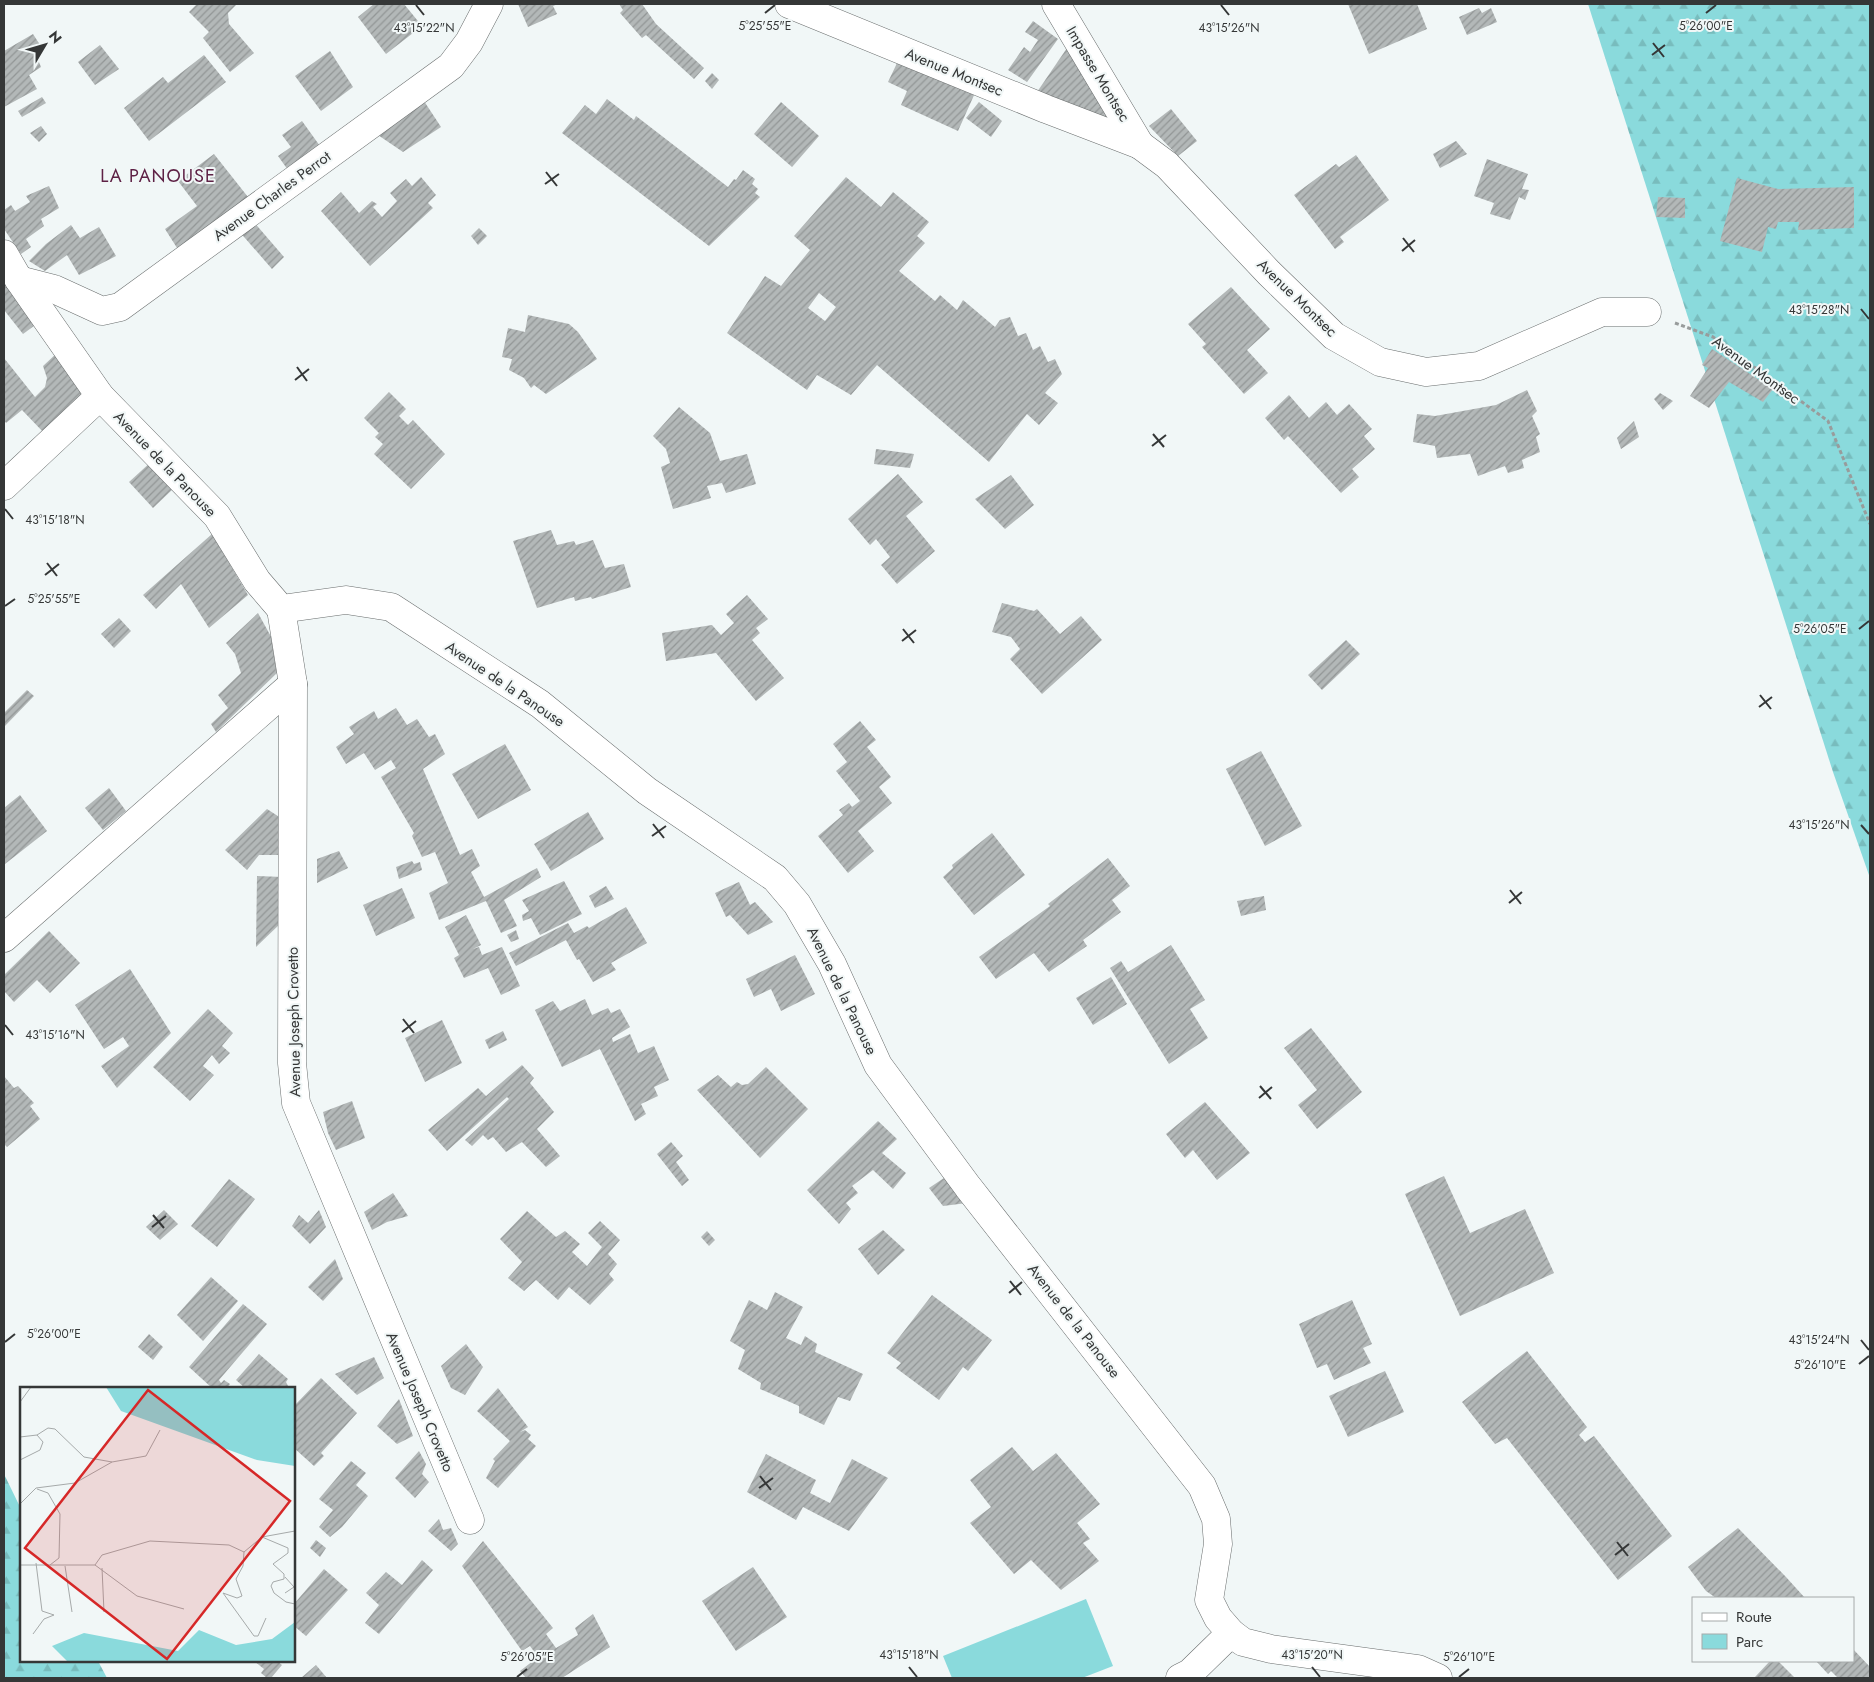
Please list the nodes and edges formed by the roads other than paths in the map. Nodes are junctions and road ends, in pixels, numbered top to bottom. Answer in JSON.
{"nodes":[{"id":1,"x":489,"y":4,"type":"edge"},
{"id":2,"x":789,"y":4,"type":"edge"},
{"id":3,"x":1056,"y":4,"type":"edge"},
{"id":4,"x":1140,"y":145,"type":"junction"},
{"id":5,"x":4,"y":254,"type":"edge"},
{"id":6,"x":19,"y":280,"type":"junction"},
{"id":7,"x":1647,"y":312,"type":"road end"},
{"id":8,"x":100,"y":396,"type":"junction"},
{"id":9,"x":4,"y":486,"type":"edge"},
{"id":10,"x":281,"y":609,"type":"junction"},
{"id":11,"x":293,"y":684,"type":"junction"},
{"id":12,"x":4,"y":938,"type":"edge"},
{"id":13,"x":470,"y":1520,"type":"dead end"},
{"id":14,"x":1231,"y":1633,"type":"junction"},
{"id":15,"x":1180,"y":1678,"type":"edge"},
{"id":16,"x":1438,"y":1678,"type":"edge"}],
"edges":[{"from":1,"to":6,"type":"street","name":"Avenue Charles Perrot"},
{"from":2,"to":4,"type":"street","name":"Avenue Montsec"},
{"from":3,"to":4,"type":"street","name":"Impasse Montsec"},
{"from":4,"to":7,"type":"street","name":"Avenue Montsec"},
{"from":5,"to":6,"type":"street","name":"Avenue de la Panouse"},
{"from":6,"to":8,"type":"street","name":"Avenue de la Panouse"},
{"from":8,"to":9,"type":"street"},
{"from":8,"to":10,"type":"street","name":"Avenue de la Panouse"},
{"from":10,"to":11,"type":"street","name":"Avenue Joseph Crovetto"},
{"from":10,"to":14,"type":"street","name":"Avenue de la Panouse"},
{"from":11,"to":12,"type":"street"},
{"from":11,"to":13,"type":"street","name":"Avenue Joseph Crovetto"},
{"from":14,"to":15,"type":"street"},
{"from":14,"to":16,"type":"street","name":"Avenue de la Panouse"}]}
